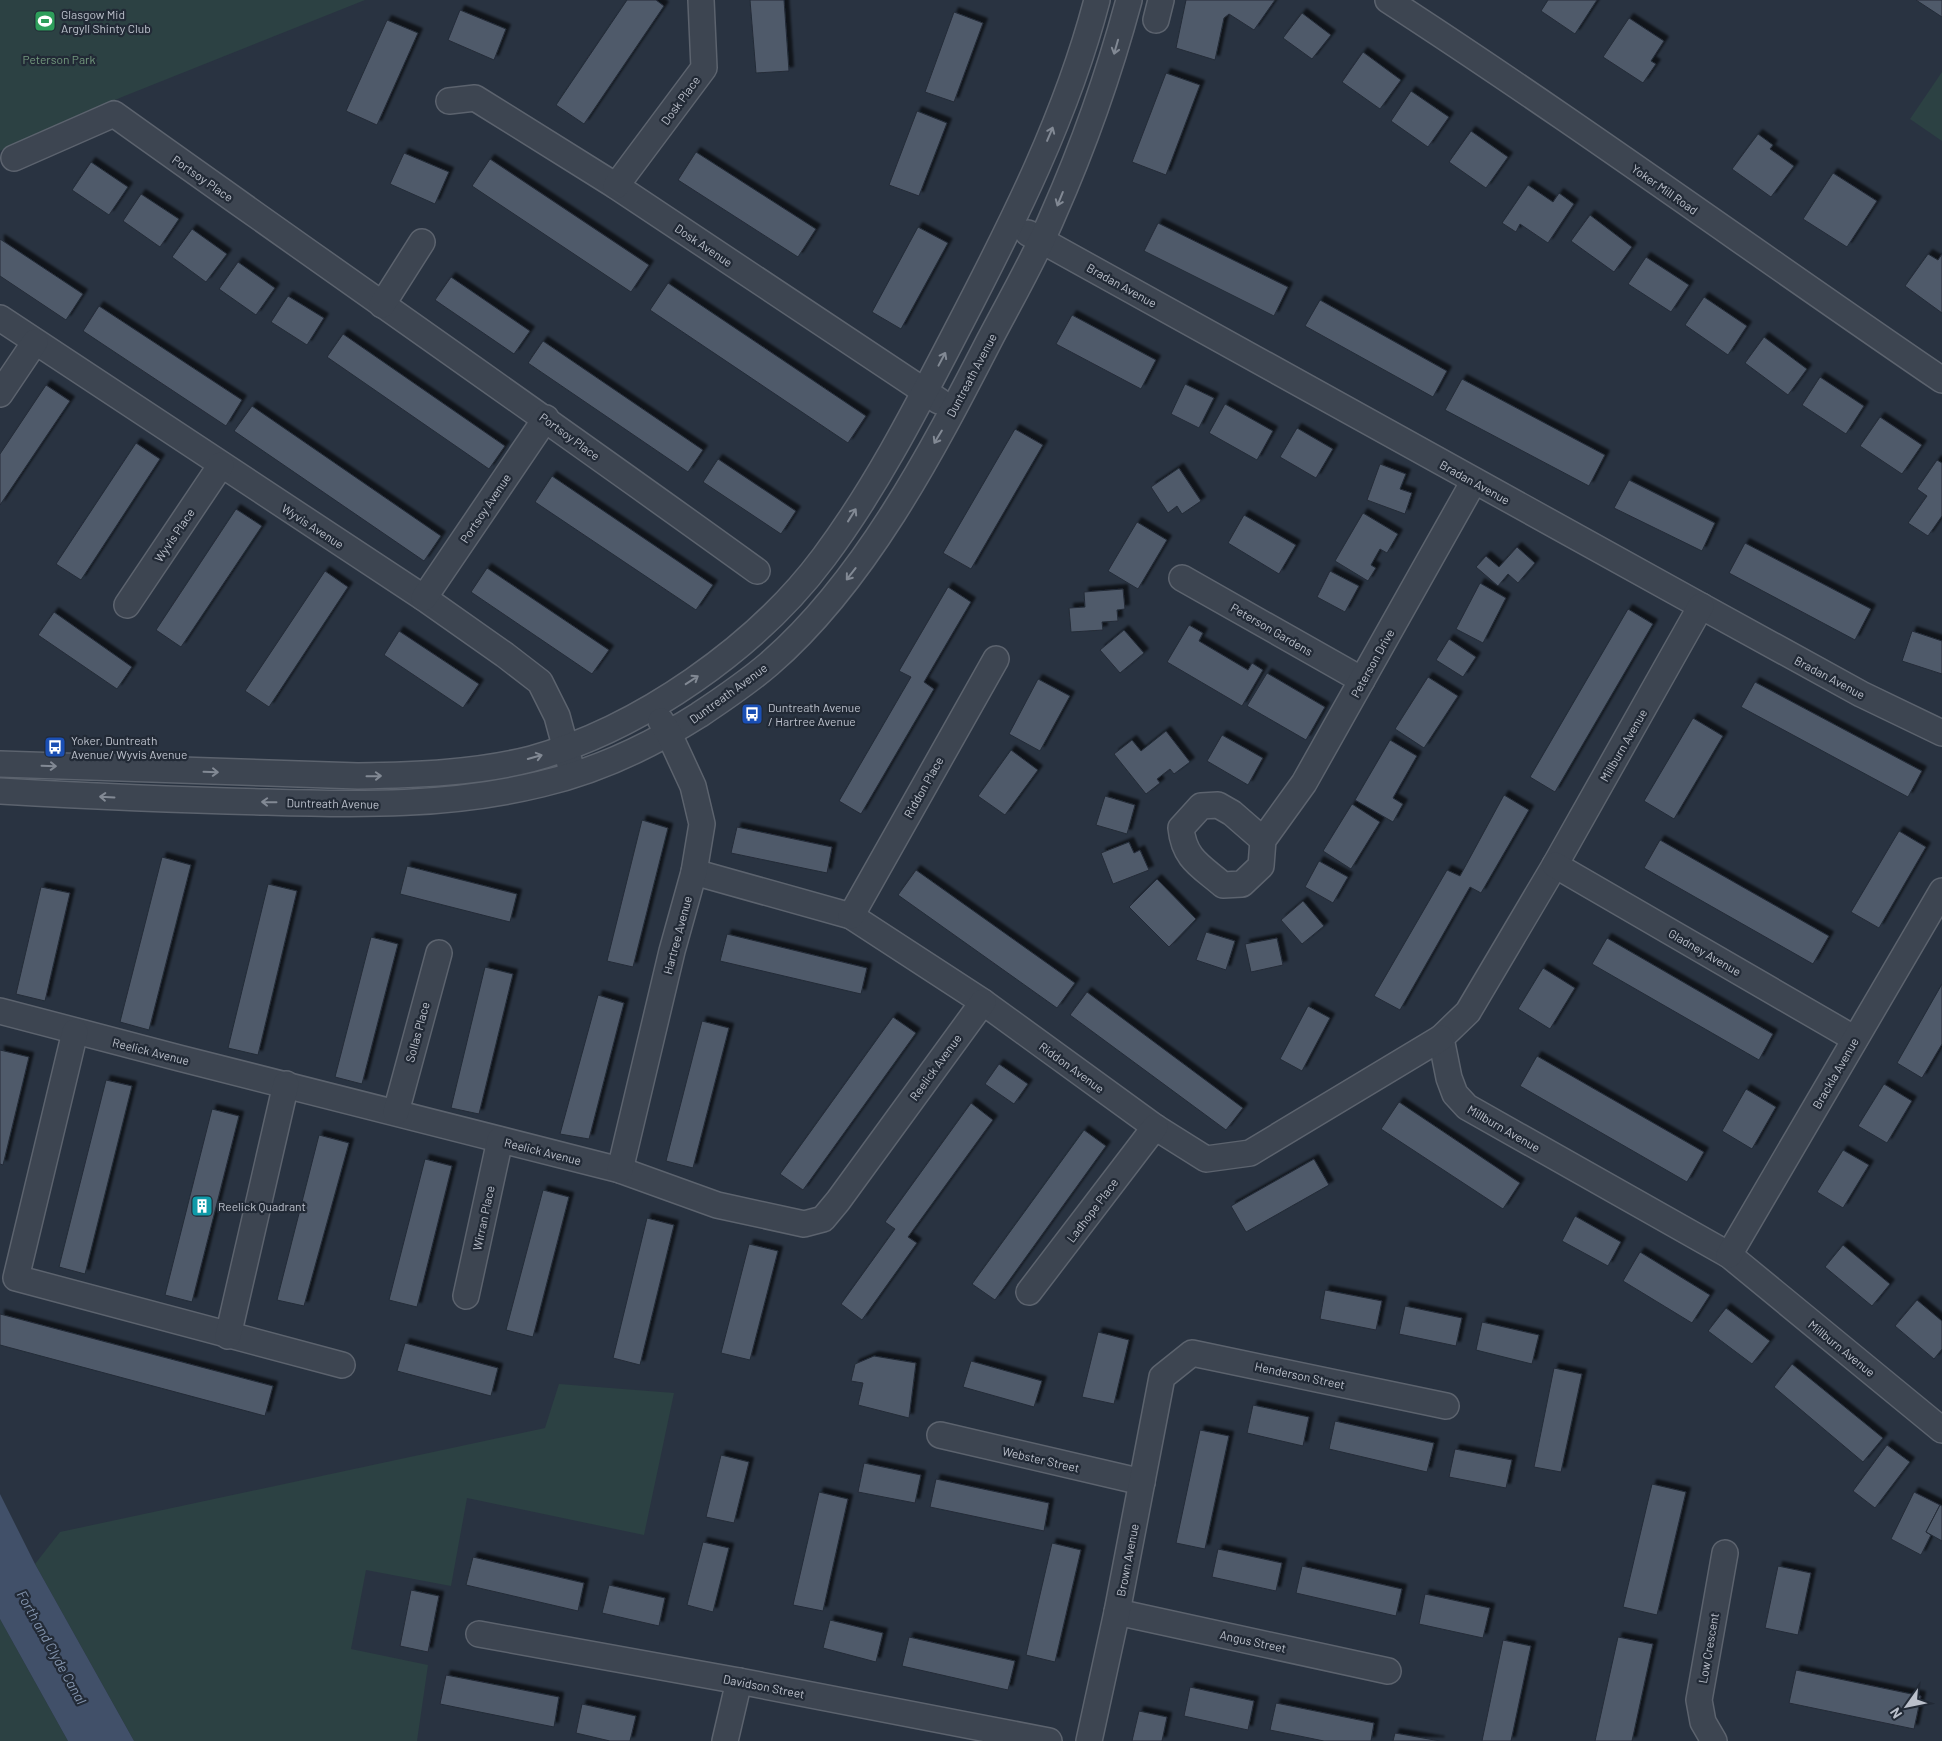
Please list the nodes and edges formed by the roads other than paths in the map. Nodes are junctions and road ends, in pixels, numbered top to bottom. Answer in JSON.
{"nodes":[{"id":1,"x":701,"y":0,"type":"edge"},
{"id":2,"x":1096,"y":0,"type":"edge"},
{"id":3,"x":1129,"y":0,"type":"edge"},
{"id":4,"x":1388,"y":0,"type":"edge"},
{"id":5,"x":449,"y":101,"type":"dead end"},
{"id":6,"x":14,"y":158,"type":"dead end"},
{"id":7,"x":616,"y":186,"type":"junction"},
{"id":8,"x":1012,"y":224,"type":"junction"},
{"id":9,"x":1041,"y":240,"type":"junction"},
{"id":10,"x":422,"y":242,"type":"dead end"},
{"id":11,"x":382,"y":305,"type":"junction"},
{"id":12,"x":0,"y":318,"type":"edge"},
{"id":13,"x":35,"y":342,"type":"junction"},
{"id":14,"x":1942,"y":380,"type":"edge"},
{"id":15,"x":925,"y":392,"type":"junction"},
{"id":16,"x":0,"y":394,"type":"edge"},
{"id":17,"x":953,"y":410,"type":"junction"},
{"id":18,"x":546,"y":418,"type":"junction"},
{"id":19,"x":221,"y":465,"type":"junction"},
{"id":20,"x":1474,"y":481,"type":"junction"},
{"id":21,"x":757,"y":570,"type":"dead end"},
{"id":22,"x":1182,"y":578,"type":"dead end"},
{"id":23,"x":424,"y":598,"type":"junction"},
{"id":24,"x":127,"y":605,"type":"dead end"},
{"id":25,"x":1701,"y":606,"type":"junction"},
{"id":26,"x":996,"y":659,"type":"dead end"},
{"id":27,"x":1362,"y":680,"type":"junction"},
{"id":28,"x":651,"y":707,"type":"junction"},
{"id":29,"x":1942,"y":733,"type":"edge"},
{"id":30,"x":669,"y":734,"type":"junction"},
{"id":31,"x":565,"y":747,"type":"junction"},
{"id":32,"x":0,"y":764,"type":"edge"},
{"id":33,"x":574,"y":776,"type":"junction"},
{"id":34,"x":0,"y":791,"type":"edge"},
{"id":35,"x":1263,"y":840,"type":"dead end"},
{"id":36,"x":1555,"y":865,"type":"junction"},
{"id":37,"x":694,"y":872,"type":"junction"},
{"id":38,"x":1942,"y":892,"type":"edge"},
{"id":39,"x":851,"y":916,"type":"junction"},
{"id":40,"x":439,"y":953,"type":"dead end"},
{"id":41,"x":983,"y":1002,"type":"junction"},
{"id":42,"x":0,"y":1011,"type":"edge"},
{"id":43,"x":75,"y":1032,"type":"junction"},
{"id":44,"x":1440,"y":1038,"type":"junction"},
{"id":45,"x":1855,"y":1039,"type":"junction"},
{"id":46,"x":286,"y":1084,"type":"junction"},
{"id":47,"x":396,"y":1112,"type":"junction"},
{"id":48,"x":1155,"y":1128,"type":"junction"},
{"id":49,"x":500,"y":1140,"type":"junction"},
{"id":50,"x":620,"y":1170,"type":"junction"},
{"id":51,"x":1729,"y":1255,"type":"junction"},
{"id":52,"x":1029,"y":1292,"type":"dead end"},
{"id":53,"x":466,"y":1296,"type":"dead end"},
{"id":54,"x":228,"y":1336,"type":"junction"},
{"id":55,"x":342,"y":1366,"type":"dead end"},
{"id":56,"x":1162,"y":1378,"type":"joint"},
{"id":57,"x":1446,"y":1406,"type":"dead end"},
{"id":58,"x":1942,"y":1430,"type":"edge"},
{"id":59,"x":940,"y":1435,"type":"dead end"},
{"id":60,"x":1142,"y":1482,"type":"junction"},
{"id":61,"x":1725,"y":1553,"type":"dead end"},
{"id":62,"x":1117,"y":1612,"type":"junction"},
{"id":63,"x":479,"y":1634,"type":"dead end"},
{"id":64,"x":1388,"y":1671,"type":"dead end"},
{"id":65,"x":739,"y":1681,"type":"junction"},
{"id":66,"x":725,"y":1741,"type":"edge"},
{"id":67,"x":1049,"y":1741,"type":"edge"},
{"id":68,"x":1089,"y":1741,"type":"edge"},
{"id":69,"x":1714,"y":1741,"type":"edge"}],
"edges":[{"from":1,"to":7,"type":"street","name":"Dosk Place"},
{"from":8,"to":2,"type":"street","one_way":true},
{"from":3,"to":9,"type":"street","name":"Duntreath Avenue","one_way":true},
{"from":4,"to":14,"type":"street","name":"Yoker Mill Road"},
{"from":5,"to":7,"type":"street","name":"Dosk Avenue"},
{"from":6,"to":11,"type":"street","name":"Portsoy Place"},
{"from":7,"to":15,"type":"street","name":"Dosk Avenue"},
{"from":8,"to":9,"type":"street","name":"Bradan Avenue"},
{"from":15,"to":8,"type":"street","one_way":true},
{"from":9,"to":17,"type":"street","name":"Duntreath Avenue"},
{"from":9,"to":20,"type":"street","name":"Bradan Avenue"},
{"from":10,"to":11,"type":"street"},
{"from":11,"to":18,"type":"street","name":"Portsoy Place"},
{"from":12,"to":13,"type":"street","name":"Wyvis Avenue"},
{"from":13,"to":16,"type":"street"},
{"from":13,"to":19,"type":"street","name":"Wyvis Avenue"},
{"from":15,"to":17,"type":"street","name":"Dosk Avenue"},
{"from":28,"to":15,"type":"street","one_way":true},
{"from":17,"to":30,"type":"street","name":"Duntreath Avenue","one_way":true},
{"from":18,"to":21,"type":"street","name":"Portsoy Place"},
{"from":18,"to":23,"type":"street","name":"Portsoy Avenue"},
{"from":19,"to":23,"type":"street","name":"Wyvis Avenue"},
{"from":19,"to":24,"type":"street","name":"Wyvis Place"},
{"from":20,"to":25,"type":"street","name":"Bradan Avenue"},
{"from":20,"to":27,"type":"street","name":"Peterson Drive"},
{"from":22,"to":27,"type":"street","name":"Peterson Gardens"},
{"from":23,"to":31,"type":"street","name":"Wyvis Avenue"},
{"from":25,"to":29,"type":"street","name":"Bradan Avenue"},
{"from":25,"to":36,"type":"street","name":"Millburn Avenue"},
{"from":26,"to":39,"type":"street","name":"Riddon Place"},
{"from":27,"to":35,"type":"street","name":"Peterson Drive"},
{"from":28,"to":30,"type":"street","name":"Hartree Avenue"},
{"from":28,"to":31,"type":"street"},
{"from":30,"to":33,"type":"street","name":"Duntreath Avenue"},
{"from":30,"to":37,"type":"street","name":"Hartree Avenue"},
{"from":32,"to":31,"type":"street","one_way":true},
{"from":31,"to":33,"type":"street","name":"Wyvis Avenue"},
{"from":33,"to":34,"type":"street","name":"Duntreath Avenue","one_way":true},
{"from":36,"to":44,"type":"street","name":"Millburn Avenue"},
{"from":36,"to":45,"type":"street","name":"Gladney Avenue"},
{"from":37,"to":39,"type":"street","name":"Riddon Avenue"},
{"from":37,"to":50,"type":"street","name":"Hartree Avenue"},
{"from":38,"to":45,"type":"street","name":"Brackla Avenue"},
{"from":39,"to":41,"type":"street","name":"Riddon Avenue"},
{"from":40,"to":47,"type":"street","name":"Sollas Place"},
{"from":41,"to":48,"type":"street","name":"Riddon Avenue"},
{"from":41,"to":50,"type":"street","name":"Reelick Avenue"},
{"from":42,"to":43,"type":"street","name":"Reelick Avenue"},
{"from":43,"to":46,"type":"street","name":"Reelick Avenue"},
{"from":43,"to":54,"type":"street"},
{"from":44,"to":48,"type":"street","name":"Riddon Avenue"},
{"from":44,"to":51,"type":"street","name":"Millburn Avenue"},
{"from":45,"to":51,"type":"street","name":"Brackla Avenue"},
{"from":46,"to":47,"type":"street","name":"Reelick Avenue"},
{"from":46,"to":54,"type":"street"},
{"from":47,"to":49,"type":"street","name":"Reelick Avenue"},
{"from":48,"to":52,"type":"street","name":"Ladhope Place"},
{"from":49,"to":50,"type":"street","name":"Reelick Avenue"},
{"from":49,"to":53,"type":"street","name":"Wirran Place"},
{"from":51,"to":58,"type":"street","name":"Millburn Avenue"},
{"from":54,"to":55,"type":"street"},
{"from":56,"to":57,"type":"street","name":"Henderson Street"},
{"from":56,"to":60,"type":"street","name":"Brown Avenue"},
{"from":59,"to":60,"type":"street","name":"Webster Street"},
{"from":60,"to":62,"type":"street","name":"Brown Avenue"},
{"from":61,"to":69,"type":"street","name":"Low Crescent"},
{"from":62,"to":64,"type":"street","name":"Angus Street"},
{"from":62,"to":68,"type":"street","name":"Brown Avenue"},
{"from":63,"to":65,"type":"street","name":"Davidson Street"},
{"from":65,"to":66,"type":"street"},
{"from":65,"to":67,"type":"street","name":"Davidson Street"}]}
